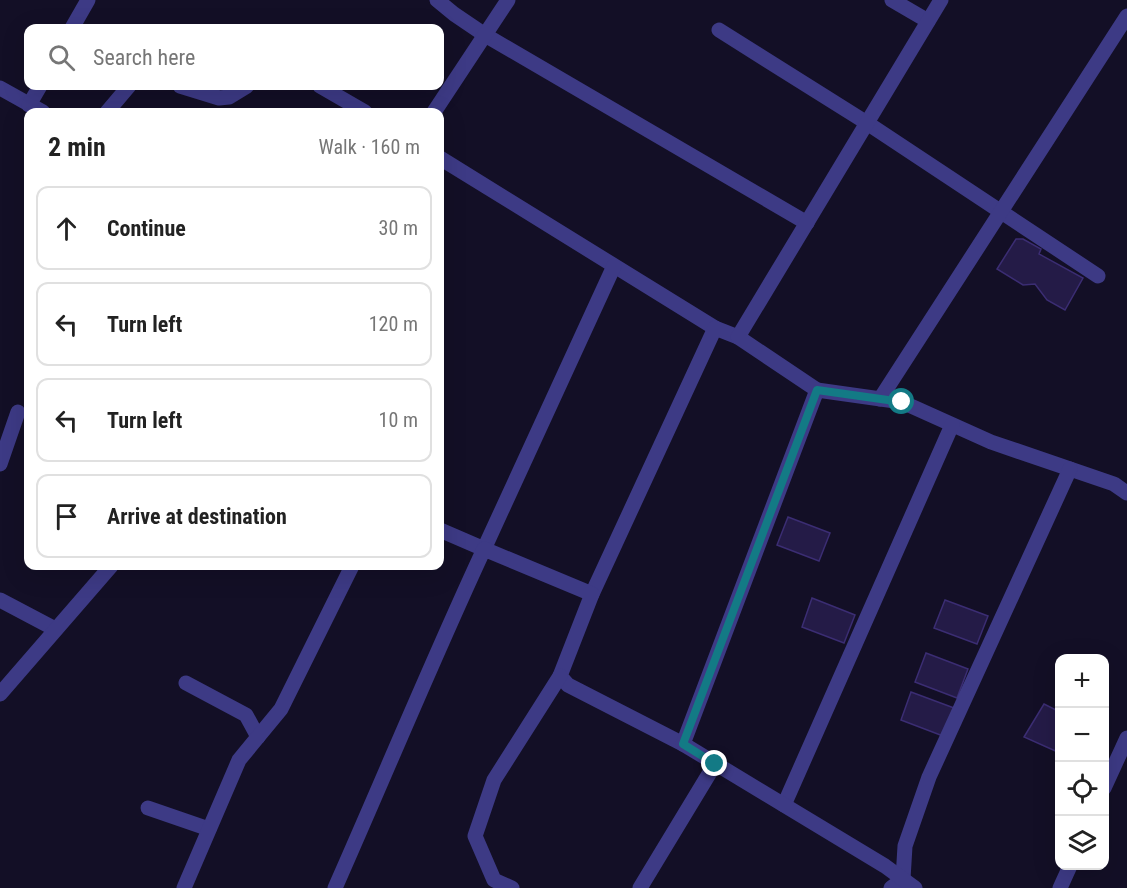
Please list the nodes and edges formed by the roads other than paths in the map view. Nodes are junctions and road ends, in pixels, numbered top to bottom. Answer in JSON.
{"nodes":[{"id":1,"x":88,"y":0,"type":"edge"},
{"id":2,"x":437,"y":0,"type":"edge"},
{"id":3,"x":508,"y":0,"type":"edge"},
{"id":4,"x":892,"y":0,"type":"edge"},
{"id":5,"x":940,"y":0,"type":"edge"},
{"id":6,"x":1127,"y":16,"type":"edge"},
{"id":7,"x":928,"y":21,"type":"junction"},
{"id":8,"x":74,"y":24,"type":"edge"},
{"id":9,"x":719,"y":30,"type":"dead end"},
{"id":10,"x":485,"y":35,"type":"junction"},
{"id":11,"x":0,"y":88,"type":"edge"},
{"id":12,"x":38,"y":90,"type":"edge"},
{"id":13,"x":126,"y":90,"type":"edge"},
{"id":14,"x":193,"y":90,"type":"edge"},
{"id":15,"x":241,"y":90,"type":"edge"},
{"id":16,"x":327,"y":90,"type":"edge"},
{"id":17,"x":29,"y":105,"type":"junction"},
{"id":18,"x":35,"y":108,"type":"edge"},
{"id":19,"x":111,"y":108,"type":"edge"},
{"id":20,"x":358,"y":108,"type":"edge"},
{"id":21,"x":437,"y":108,"type":"edge"},
{"id":22,"x":867,"y":123,"type":"junction"},
{"id":23,"x":444,"y":160,"type":"edge"},
{"id":24,"x":1001,"y":212,"type":"junction"},
{"id":25,"x":807,"y":223,"type":"junction"},
{"id":26,"x":614,"y":266,"type":"junction"},
{"id":27,"x":1098,"y":276,"type":"dead end"},
{"id":28,"x":716,"y":328,"type":"junction"},
{"id":29,"x":738,"y":337,"type":"junction"},
{"id":30,"x":817,"y":390,"type":"junction"},
{"id":31,"x":880,"y":399,"type":"junction"},
{"id":32,"x":18,"y":412,"type":"dead end"},
{"id":33,"x":952,"y":425,"type":"junction"},
{"id":34,"x":0,"y":464,"type":"edge"},
{"id":35,"x":1070,"y":469,"type":"junction"},
{"id":36,"x":1127,"y":493,"type":"edge"},
{"id":37,"x":444,"y":532,"type":"edge"},
{"id":38,"x":484,"y":549,"type":"junction"},
{"id":39,"x":107,"y":570,"type":"edge"},
{"id":40,"x":350,"y":570,"type":"edge"},
{"id":41,"x":592,"y":594,"type":"junction"},
{"id":42,"x":0,"y":600,"type":"edge"},
{"id":43,"x":55,"y":629,"type":"junction"},
{"id":44,"x":560,"y":676,"type":"junction"},
{"id":45,"x":186,"y":683,"type":"dead end"},
{"id":46,"x":0,"y":694,"type":"edge"},
{"id":47,"x":258,"y":737,"type":"junction"},
{"id":48,"x":1127,"y":738,"type":"edge"},
{"id":49,"x":683,"y":744,"type":"junction"},
{"id":50,"x":715,"y":764,"type":"junction"},
{"id":51,"x":1109,"y":777,"type":"edge"},
{"id":52,"x":784,"y":805,"type":"junction"},
{"id":53,"x":148,"y":808,"type":"dead end"},
{"id":54,"x":209,"y":829,"type":"junction"},
{"id":55,"x":1068,"y":870,"type":"edge"},
{"id":56,"x":492,"y":884,"type":"edge"},
{"id":57,"x":903,"y":885,"type":"edge"},
{"id":58,"x":184,"y":888,"type":"edge"},
{"id":59,"x":335,"y":888,"type":"edge"},
{"id":60,"x":512,"y":888,"type":"edge"},
{"id":61,"x":640,"y":888,"type":"edge"},
{"id":62,"x":1060,"y":888,"type":"edge"}],
"edges":[{"from":1,"to":8,"type":"street"},
{"from":2,"to":10,"type":"street"},
{"from":3,"to":10,"type":"street"},
{"from":4,"to":7,"type":"street"},
{"from":5,"to":7,"type":"street"},
{"from":6,"to":24,"type":"street"},
{"from":7,"to":22,"type":"street"},
{"from":9,"to":22,"type":"street"},
{"from":10,"to":21,"type":"street"},
{"from":10,"to":25,"type":"street"},
{"from":11,"to":17,"type":"street"},
{"from":12,"to":17,"type":"street"},
{"from":13,"to":19,"type":"street"},
{"from":14,"to":15,"type":"street"},
{"from":16,"to":20,"type":"street"},
{"from":17,"to":18,"type":"street"},
{"from":22,"to":24,"type":"street"},
{"from":22,"to":25,"type":"street"},
{"from":23,"to":26,"type":"street"},
{"from":24,"to":27,"type":"street"},
{"from":24,"to":31,"type":"street"},
{"from":25,"to":29,"type":"street"},
{"from":26,"to":28,"type":"street"},
{"from":26,"to":38,"type":"street"},
{"from":28,"to":29,"type":"street"},
{"from":28,"to":41,"type":"street"},
{"from":29,"to":30,"type":"street"},
{"from":30,"to":31,"type":"street"},
{"from":30,"to":49,"type":"street"},
{"from":31,"to":33,"type":"street"},
{"from":32,"to":34,"type":"street"},
{"from":33,"to":35,"type":"street"},
{"from":33,"to":52,"type":"street"},
{"from":35,"to":36,"type":"street"},
{"from":35,"to":57,"type":"street"},
{"from":37,"to":38,"type":"street"},
{"from":38,"to":41,"type":"street"},
{"from":38,"to":59,"type":"street"},
{"from":39,"to":43,"type":"street"},
{"from":40,"to":47,"type":"street"},
{"from":41,"to":44,"type":"street"},
{"from":42,"to":43,"type":"street"},
{"from":43,"to":46,"type":"street"},
{"from":44,"to":49,"type":"street"},
{"from":44,"to":56,"type":"street"},
{"from":45,"to":47,"type":"street"},
{"from":47,"to":54,"type":"street"},
{"from":48,"to":51,"type":"street"},
{"from":49,"to":50,"type":"street"},
{"from":50,"to":52,"type":"street"},
{"from":50,"to":61,"type":"street"},
{"from":52,"to":57,"type":"street"},
{"from":53,"to":54,"type":"street"},
{"from":54,"to":58,"type":"street"},
{"from":55,"to":62,"type":"street"},
{"from":56,"to":60,"type":"street"}]}
